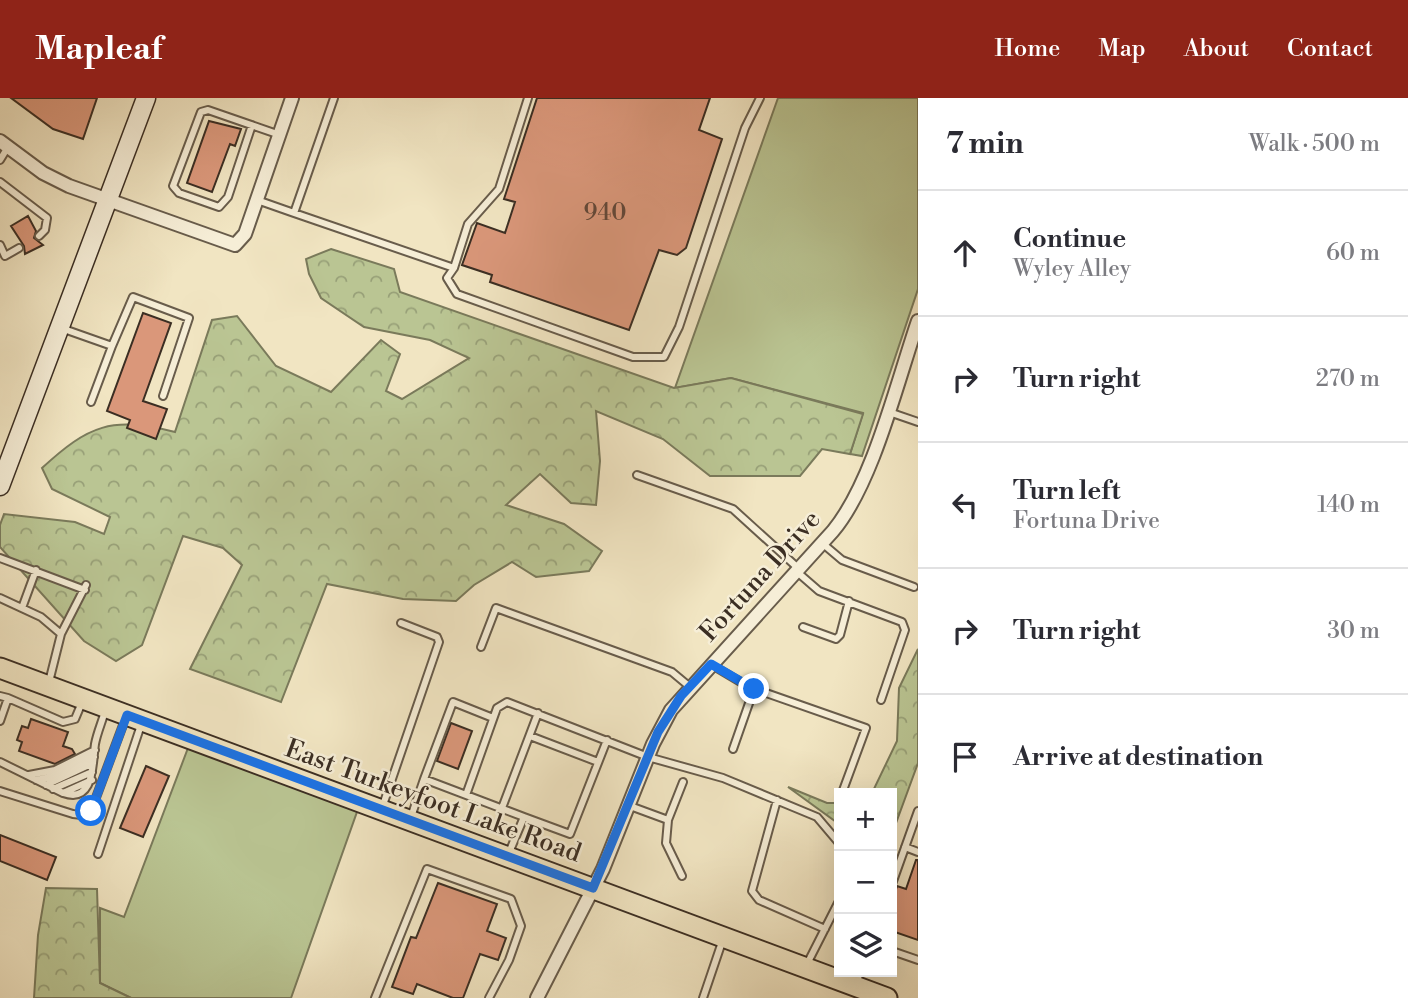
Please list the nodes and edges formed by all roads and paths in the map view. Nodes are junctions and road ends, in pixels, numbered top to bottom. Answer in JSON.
{"nodes":[{"id":1,"x":146,"y":98,"type":"edge"},
{"id":2,"x":292,"y":98,"type":"edge"},
{"id":3,"x":334,"y":98,"type":"edge"},
{"id":4,"x":528,"y":98,"type":"edge"},
{"id":5,"x":760,"y":98,"type":"edge"},
{"id":6,"x":252,"y":125,"type":"junction"},
{"id":7,"x":279,"y":135,"type":"junction"},
{"id":8,"x":4,"y":144,"type":"edge"},
{"id":9,"x":0,"y":160,"type":"edge"},
{"id":10,"x":0,"y":182,"type":"edge"},
{"id":11,"x":257,"y":200,"type":"junction"},
{"id":12,"x":107,"y":201,"type":"junction"},
{"id":13,"x":293,"y":213,"type":"junction"},
{"id":14,"x":40,"y":236,"type":"dead end"},
{"id":15,"x":0,"y":245,"type":"edge"},
{"id":16,"x":19,"y":248,"type":"dead end"},
{"id":17,"x":454,"y":268,"type":"junction"},
{"id":18,"x":918,"y":321,"type":"edge"},
{"id":19,"x":60,"y":327,"type":"junction"},
{"id":20,"x":112,"y":346,"type":"junction"},
{"id":21,"x":163,"y":396,"type":"dead end"},
{"id":22,"x":91,"y":402,"type":"dead end"},
{"id":23,"x":887,"y":412,"type":"junction"},
{"id":24,"x":918,"y":422,"type":"edge"},
{"id":25,"x":6,"y":445,"type":"edge"},
{"id":26,"x":637,"y":475,"type":"dead end"},
{"id":27,"x":0,"y":486,"type":"edge"},
{"id":28,"x":822,"y":543,"type":"junction"},
{"id":29,"x":0,"y":558,"type":"edge"},
{"id":30,"x":36,"y":570,"type":"junction"},
{"id":31,"x":797,"y":570,"type":"junction"},
{"id":32,"x":914,"y":587,"type":"dead end"},
{"id":33,"x":0,"y":598,"type":"edge"},
{"id":34,"x":849,"y":601,"type":"junction"},
{"id":35,"x":22,"y":608,"type":"junction"},
{"id":36,"x":401,"y":623,"type":"dead end"},
{"id":37,"x":803,"y":627,"type":"dead end"},
{"id":38,"x":61,"y":634,"type":"junction"},
{"id":39,"x":481,"y":647,"type":"dead end"},
{"id":40,"x":711,"y":664,"type":"junction"},
{"id":41,"x":0,"y":668,"type":"edge"},
{"id":42,"x":47,"y":685,"type":"junction"},
{"id":43,"x":690,"y":687,"type":"junction"},
{"id":44,"x":754,"y":689,"type":"junction"},
{"id":45,"x":4,"y":697,"type":"edge"},
{"id":46,"x":84,"y":699,"type":"junction"},
{"id":47,"x":881,"y":701,"type":"dead end"},
{"id":48,"x":106,"y":707,"type":"junction"},
{"id":49,"x":538,"y":713,"type":"junction"},
{"id":50,"x":135,"y":718,"type":"junction"},
{"id":51,"x":494,"y":718,"type":"junction"},
{"id":52,"x":0,"y":721,"type":"edge"},
{"id":53,"x":530,"y":736,"type":"junction"},
{"id":54,"x":607,"y":740,"type":"junction"},
{"id":55,"x":733,"y":749,"type":"dead end"},
{"id":56,"x":94,"y":757,"type":"junction"},
{"id":57,"x":648,"y":757,"type":"junction"},
{"id":58,"x":0,"y":762,"type":"edge"},
{"id":59,"x":598,"y":762,"type":"junction"},
{"id":60,"x":29,"y":775,"type":"junction"},
{"id":61,"x":92,"y":776,"type":"junction"},
{"id":62,"x":424,"y":779,"type":"junction"},
{"id":63,"x":36,"y":780,"type":"junction"},
{"id":64,"x":683,"y":782,"type":"dead end"},
{"id":65,"x":44,"y":785,"type":"junction"},
{"id":66,"x":844,"y":788,"type":"edge"},
{"id":67,"x":53,"y":789,"type":"junction"},
{"id":68,"x":0,"y":791,"type":"edge"},
{"id":69,"x":466,"y":795,"type":"junction"},
{"id":70,"x":777,"y":800,"type":"junction"},
{"id":71,"x":630,"y":806,"type":"junction"},
{"id":72,"x":502,"y":808,"type":"junction"},
{"id":73,"x":382,"y":810,"type":"junction"},
{"id":74,"x":918,"y":811,"type":"edge"},
{"id":75,"x":524,"y":817,"type":"junction"},
{"id":76,"x":409,"y":820,"type":"junction"},
{"id":77,"x":668,"y":820,"type":"junction"},
{"id":78,"x":834,"y":837,"type":"edge"},
{"id":79,"x":905,"y":847,"type":"junction"},
{"id":80,"x":918,"y":852,"type":"edge"},
{"id":81,"x":99,"y":854,"type":"dead end"},
{"id":82,"x":508,"y":857,"type":"junction"},
{"id":83,"x":897,"y":870,"type":"edge"},
{"id":84,"x":682,"y":876,"type":"dead end"},
{"id":85,"x":593,"y":888,"type":"junction"},
{"id":86,"x":834,"y":911,"type":"edge"},
{"id":87,"x":825,"y":929,"type":"junction"},
{"id":88,"x":723,"y":937,"type":"junction"},
{"id":89,"x":897,"y":953,"type":"edge"},
{"id":90,"x":918,"y":960,"type":"edge"},
{"id":91,"x":805,"y":968,"type":"junction"},
{"id":92,"x":858,"y":979,"type":"edge"},
{"id":93,"x":375,"y":998,"type":"edge"},
{"id":94,"x":489,"y":998,"type":"edge"},
{"id":95,"x":537,"y":998,"type":"edge"},
{"id":96,"x":703,"y":998,"type":"edge"},
{"id":97,"x":887,"y":998,"type":"edge"}],
"edges":[{"from":1,"to":12,"type":"main road"},
{"from":2,"to":7,"type":"street"},
{"from":3,"to":13,"type":"lane"},
{"from":4,"to":17,"type":"lane"},
{"from":5,"to":17,"type":"lane"},
{"from":6,"to":6,"type":"lane"},
{"from":6,"to":7,"type":"lane"},
{"from":7,"to":11,"type":"street"},
{"from":8,"to":9,"type":"lane"},
{"from":8,"to":12,"type":"street"},
{"from":10,"to":14,"type":"lane"},
{"from":11,"to":12,"type":"street"},
{"from":11,"to":13,"type":"lane"},
{"from":12,"to":19,"type":"main road"},
{"from":13,"to":17,"type":"lane"},
{"from":15,"to":16,"type":"lane"},
{"from":18,"to":23,"type":"street","name":"Fortuna Drive"},
{"from":19,"to":20,"type":"lane"},
{"from":19,"to":25,"type":"main road"},
{"from":20,"to":21,"type":"lane"},
{"from":20,"to":22,"type":"lane"},
{"from":23,"to":24,"type":"lane"},
{"from":23,"to":28,"type":"street","name":"Fortuna Drive"},
{"from":25,"to":27,"type":"main road"},
{"from":26,"to":31,"type":"lane"},
{"from":28,"to":31,"type":"street","name":"Fortuna Drive"},
{"from":28,"to":32,"type":"lane"},
{"from":29,"to":30,"type":"lane"},
{"from":30,"to":35,"type":"lane"},
{"from":30,"to":38,"type":"lane"},
{"from":31,"to":34,"type":"lane"},
{"from":31,"to":40,"type":"street","name":"Fortuna Drive"},
{"from":33,"to":35,"type":"lane"},
{"from":34,"to":37,"type":"lane"},
{"from":34,"to":47,"type":"lane"},
{"from":35,"to":38,"type":"lane"},
{"from":36,"to":73,"type":"lane"},
{"from":38,"to":42,"type":"lane"},
{"from":39,"to":43,"type":"lane"},
{"from":40,"to":43,"type":"street","name":"Fortuna Drive"},
{"from":40,"to":44,"type":"lane"},
{"from":41,"to":42,"type":"main road","name":"East Turkeyfoot Lake Road"},
{"from":42,"to":46,"type":"main road","name":"East Turkeyfoot Lake Road"},
{"from":43,"to":57,"type":"street","name":"Fortuna Drive"},
{"from":44,"to":55,"type":"lane"},
{"from":44,"to":66,"type":"lane"},
{"from":45,"to":46,"type":"lane"},
{"from":45,"to":52,"type":"lane"},
{"from":46,"to":48,"type":"main road","name":"East Turkeyfoot Lake Road"},
{"from":48,"to":50,"type":"main road","name":"East Turkeyfoot Lake Road"},
{"from":48,"to":56,"type":"lane"},
{"from":49,"to":51,"type":"lane"},
{"from":49,"to":53,"type":"lane"},
{"from":49,"to":54,"type":"lane"},
{"from":50,"to":68,"type":"lane"},
{"from":50,"to":73,"type":"main road","name":"East Turkeyfoot Lake Road"},
{"from":50,"to":81,"type":"lane"},
{"from":51,"to":62,"type":"lane"},
{"from":51,"to":69,"type":"lane"},
{"from":53,"to":59,"type":"lane"},
{"from":53,"to":72,"type":"lane"},
{"from":54,"to":57,"type":"lane"},
{"from":54,"to":59,"type":"lane"},
{"from":56,"to":60,"type":"lane"},
{"from":56,"to":61,"type":"lane"},
{"from":56,"to":63,"type":"lane"},
{"from":56,"to":65,"type":"lane"},
{"from":57,"to":70,"type":"lane"},
{"from":57,"to":71,"type":"street","name":"Fortuna Drive"},
{"from":58,"to":60,"type":"lane"},
{"from":59,"to":75,"type":"lane"},
{"from":60,"to":63,"type":"lane"},
{"from":61,"to":67,"type":"lane"},
{"from":61,"to":67,"type":"lane"},
{"from":62,"to":69,"type":"lane"},
{"from":62,"to":76,"type":"lane"},
{"from":63,"to":65,"type":"lane"},
{"from":64,"to":77,"type":"lane"},
{"from":65,"to":67,"type":"lane"},
{"from":69,"to":72,"type":"lane"},
{"from":70,"to":78,"type":"lane"},
{"from":70,"to":87,"type":"lane"},
{"from":71,"to":77,"type":"lane"},
{"from":71,"to":85,"type":"street","name":"Fortuna Drive"},
{"from":72,"to":75,"type":"lane"},
{"from":73,"to":76,"type":"main road","name":"East Turkeyfoot Lake Road"},
{"from":74,"to":79,"type":"lane"},
{"from":75,"to":82,"type":"lane"},
{"from":76,"to":82,"type":"main road","name":"East Turkeyfoot Lake Road"},
{"from":77,"to":84,"type":"lane"},
{"from":79,"to":80,"type":"lane"},
{"from":79,"to":83,"type":"lane"},
{"from":82,"to":85,"type":"main road","name":"East Turkeyfoot Lake Road"},
{"from":85,"to":88,"type":"main road","name":"East Turkeyfoot Lake Road"},
{"from":85,"to":95,"type":"street","name":"Fortuna Drive"},
{"from":86,"to":87,"type":"lane"},
{"from":87,"to":91,"type":"lane"},
{"from":88,"to":91,"type":"main road","name":"East Turkeyfoot Lake Road"},
{"from":88,"to":96,"type":"lane"},
{"from":89,"to":90,"type":"lane"},
{"from":91,"to":92,"type":"main road","name":"East Turkeyfoot Lake Road"},
{"from":92,"to":97,"type":"main road","name":"East Turkeyfoot Lake Road"},
{"from":93,"to":94,"type":"lane"}]}
